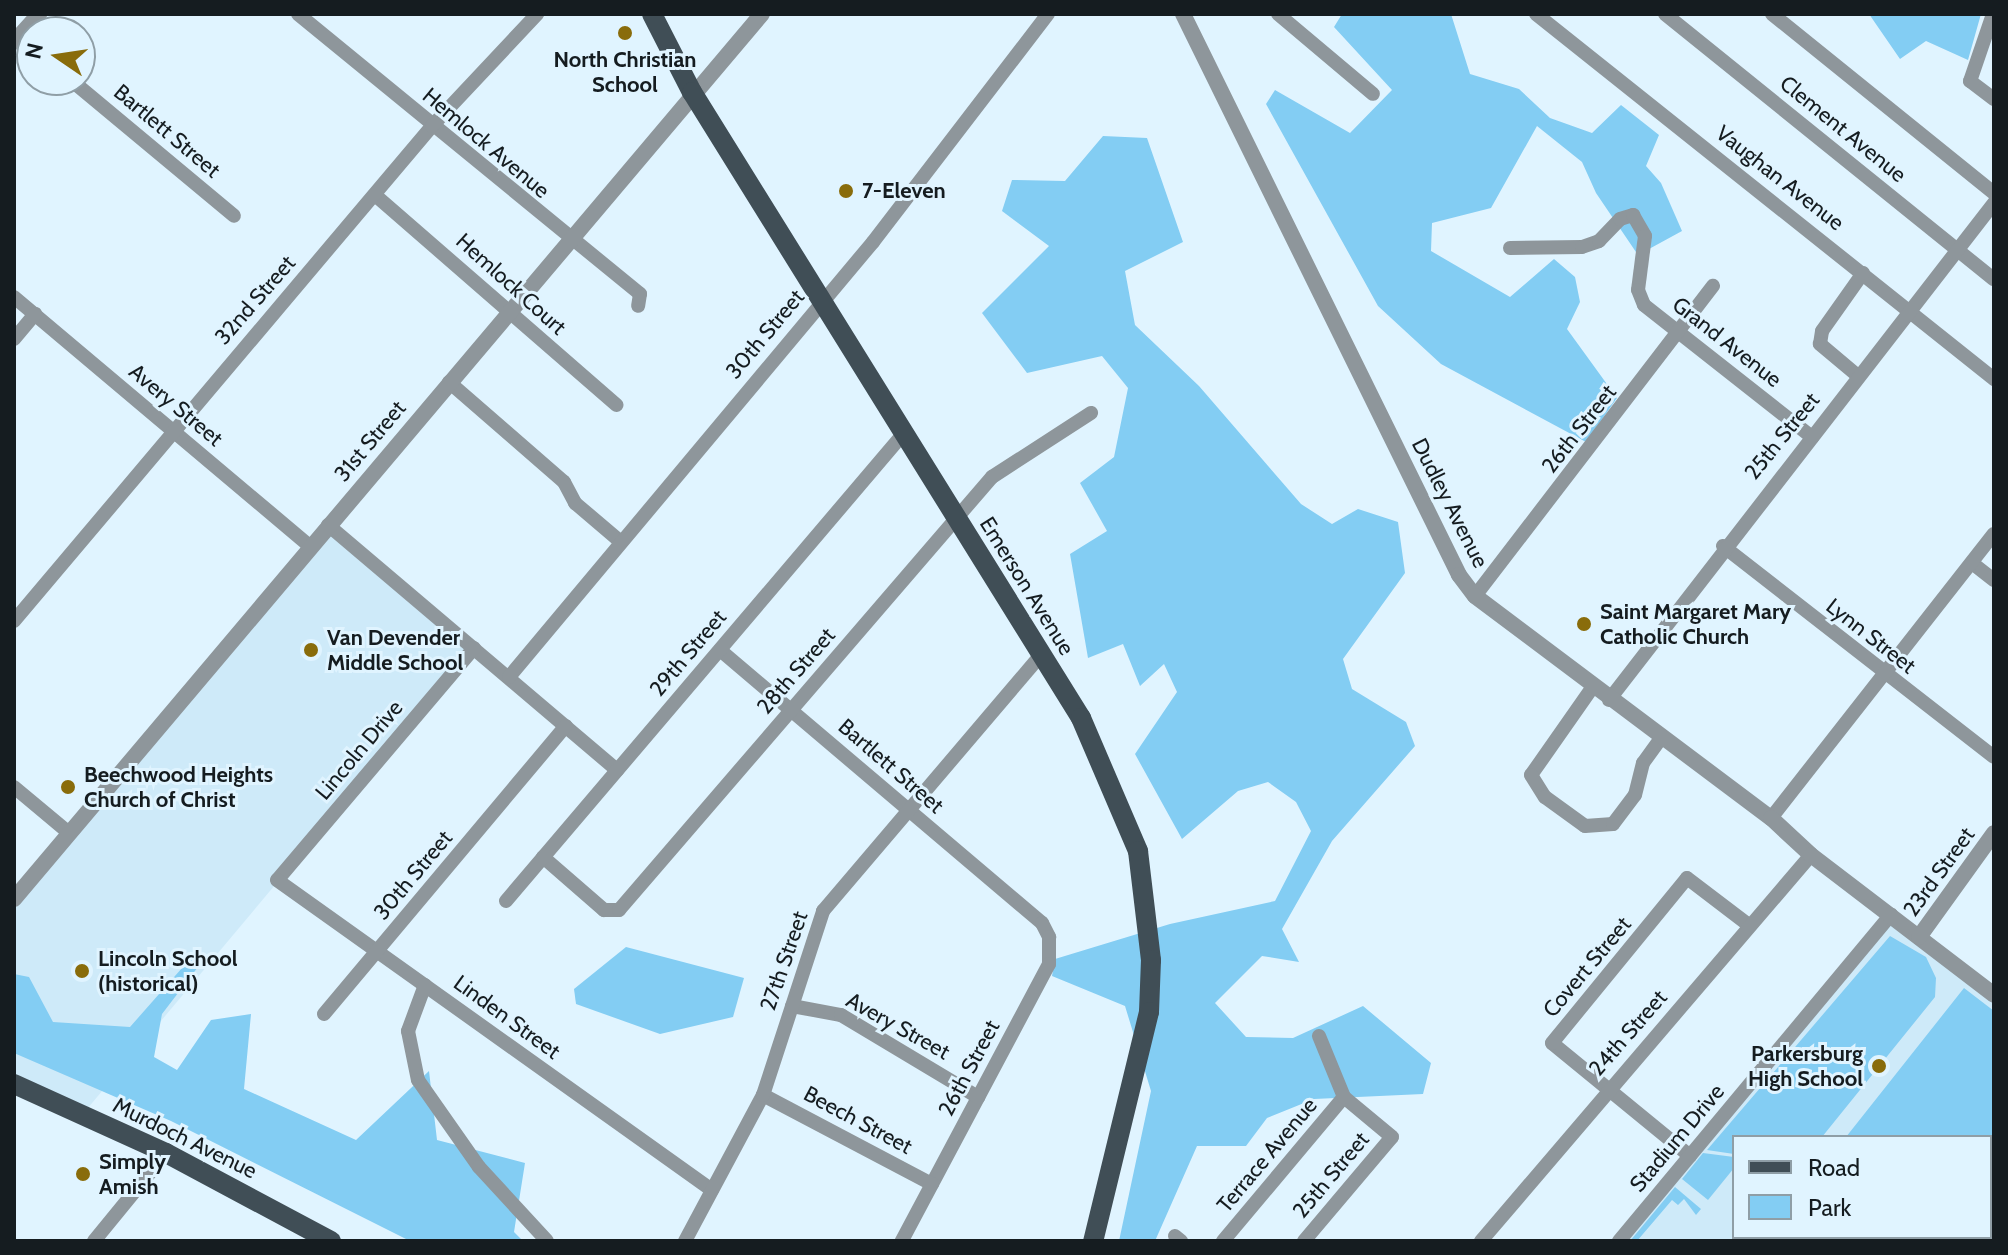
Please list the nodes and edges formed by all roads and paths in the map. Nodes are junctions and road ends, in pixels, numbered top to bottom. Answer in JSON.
{"nodes":[{"id":1,"x":537,"y":14,"type":"edge"},
{"id":2,"x":652,"y":14,"type":"edge"},
{"id":3,"x":762,"y":14,"type":"edge"},
{"id":4,"x":1048,"y":14,"type":"edge"},
{"id":5,"x":1183,"y":14,"type":"edge"},
{"id":6,"x":1278,"y":14,"type":"edge"},
{"id":7,"x":1536,"y":14,"type":"edge"},
{"id":8,"x":1665,"y":14,"type":"edge"},
{"id":9,"x":1772,"y":14,"type":"edge"},
{"id":10,"x":1993,"y":14,"type":"edge"},
{"id":11,"x":302,"y":15,"type":"edge"},
{"id":12,"x":692,"y":92,"type":"junction"},
{"id":13,"x":1373,"y":94,"type":"dead end"},
{"id":14,"x":90,"y":96,"type":"edge"},
{"id":15,"x":1994,"y":99,"type":"edge"},
{"id":16,"x":432,"y":126,"type":"junction"},
{"id":17,"x":1994,"y":193,"type":"edge"},
{"id":18,"x":375,"y":195,"type":"junction"},
{"id":19,"x":1994,"y":203,"type":"edge"},
{"id":20,"x":234,"y":216,"type":"dead end"},
{"id":21,"x":569,"y":239,"type":"junction"},
{"id":22,"x":1510,"y":248,"type":"dead end"},
{"id":23,"x":1957,"y":249,"type":"junction"},
{"id":24,"x":1863,"y":273,"type":"junction"},
{"id":25,"x":1994,"y":279,"type":"edge"},
{"id":26,"x":1713,"y":286,"type":"dead end"},
{"id":27,"x":14,"y":297,"type":"edge"},
{"id":28,"x":821,"y":300,"type":"junction"},
{"id":29,"x":638,"y":306,"type":"dead end"},
{"id":30,"x":510,"y":309,"type":"junction"},
{"id":31,"x":1908,"y":310,"type":"junction"},
{"id":32,"x":35,"y":314,"type":"junction"},
{"id":33,"x":1678,"y":332,"type":"junction"},
{"id":34,"x":14,"y":339,"type":"edge"},
{"id":35,"x":1858,"y":376,"type":"junction"},
{"id":36,"x":1994,"y":379,"type":"edge"},
{"id":37,"x":449,"y":382,"type":"junction"},
{"id":38,"x":617,"y":405,"type":"dead end"},
{"id":39,"x":1091,"y":413,"type":"dead end"},
{"id":40,"x":174,"y":431,"type":"junction"},
{"id":41,"x":904,"y":433,"type":"junction"},
{"id":42,"x":1812,"y":437,"type":"junction"},
{"id":43,"x":956,"y":518,"type":"junction"},
{"id":44,"x":328,"y":525,"type":"junction"},
{"id":45,"x":1994,"y":534,"type":"edge"},
{"id":46,"x":621,"y":542,"type":"junction"},
{"id":47,"x":310,"y":546,"type":"junction"},
{"id":48,"x":1723,"y":546,"type":"junction"},
{"id":49,"x":1972,"y":563,"type":"junction"},
{"id":50,"x":1994,"y":580,"type":"edge"},
{"id":51,"x":1475,"y":596,"type":"junction"},
{"id":52,"x":14,"y":621,"type":"edge"},
{"id":53,"x":474,"y":648,"type":"junction"},
{"id":54,"x":720,"y":650,"type":"junction"},
{"id":55,"x":1041,"y":655,"type":"junction"},
{"id":56,"x":1885,"y":675,"type":"junction"},
{"id":57,"x":509,"y":677,"type":"junction"},
{"id":58,"x":1592,"y":688,"type":"junction"},
{"id":59,"x":1609,"y":700,"type":"junction"},
{"id":60,"x":792,"y":709,"type":"junction"},
{"id":61,"x":566,"y":726,"type":"junction"},
{"id":62,"x":1661,"y":738,"type":"junction"},
{"id":63,"x":1994,"y":757,"type":"edge"},
{"id":64,"x":617,"y":770,"type":"junction"},
{"id":65,"x":14,"y":787,"type":"edge"},
{"id":66,"x":909,"y":810,"type":"junction"},
{"id":67,"x":1771,"y":818,"type":"junction"},
{"id":68,"x":69,"y":833,"type":"junction"},
{"id":69,"x":1994,"y":833,"type":"edge"},
{"id":70,"x":1811,"y":855,"type":"junction"},
{"id":71,"x":543,"y":857,"type":"junction"},
{"id":72,"x":277,"y":880,"type":"joint"},
{"id":73,"x":14,"y":899,"type":"edge"},
{"id":74,"x":506,"y":901,"type":"dead end"},
{"id":75,"x":1891,"y":915,"type":"junction"},
{"id":76,"x":1033,"y":916,"type":"joint"},
{"id":77,"x":1750,"y":926,"type":"junction"},
{"id":78,"x":1919,"y":937,"type":"junction"},
{"id":79,"x":377,"y":951,"type":"junction"},
{"id":80,"x":425,"y":985,"type":"junction"},
{"id":81,"x":1994,"y":995,"type":"edge"},
{"id":82,"x":792,"y":1006,"type":"junction"},
{"id":83,"x":324,"y":1014,"type":"dead end"},
{"id":84,"x":1319,"y":1036,"type":"dead end"},
{"id":85,"x":14,"y":1084,"type":"edge"},
{"id":86,"x":1609,"y":1089,"type":"junction"},
{"id":87,"x":763,"y":1095,"type":"junction"},
{"id":88,"x":978,"y":1097,"type":"junction"},
{"id":89,"x":1344,"y":1097,"type":"junction"},
{"id":90,"x":166,"y":1153,"type":"junction"},
{"id":91,"x":1690,"y":1156,"type":"junction"},
{"id":92,"x":932,"y":1184,"type":"junction"},
{"id":93,"x":712,"y":1190,"type":"junction"},
{"id":94,"x":94,"y":1241,"type":"edge"},
{"id":95,"x":331,"y":1241,"type":"edge"},
{"id":96,"x":547,"y":1241,"type":"edge"},
{"id":97,"x":685,"y":1241,"type":"edge"},
{"id":98,"x":902,"y":1241,"type":"edge"},
{"id":99,"x":1093,"y":1241,"type":"edge"},
{"id":100,"x":1223,"y":1241,"type":"edge"},
{"id":101,"x":1304,"y":1241,"type":"edge"},
{"id":102,"x":1481,"y":1241,"type":"edge"},
{"id":103,"x":1619,"y":1241,"type":"edge"}],
"edges":[{"from":1,"to":16,"type":"street","name":"32nd Street"},
{"from":2,"to":12,"type":"main road","name":"Emerson Avenue"},
{"from":3,"to":12,"type":"street","name":"31st Street"},
{"from":4,"to":28,"type":"street","name":"30th Street"},
{"from":5,"to":51,"type":"street","name":"Dudley Avenue"},
{"from":6,"to":13,"type":"street"},
{"from":7,"to":24,"type":"street","name":"Vaughan Avenue"},
{"from":8,"to":23,"type":"street","name":"Clement Avenue"},
{"from":9,"to":17,"type":"street"},
{"from":10,"to":15,"type":"street"},
{"from":11,"to":16,"type":"street","name":"Hemlock Avenue"},
{"from":12,"to":21,"type":"street","name":"31st Street"},
{"from":12,"to":28,"type":"main road","name":"Emerson Avenue"},
{"from":14,"to":20,"type":"street","name":"Bartlett Street"},
{"from":16,"to":18,"type":"street","name":"32nd Street"},
{"from":16,"to":21,"type":"street","name":"Hemlock Avenue"},
{"from":18,"to":30,"type":"street","name":"Hemlock Court"},
{"from":18,"to":40,"type":"street","name":"32nd Street"},
{"from":19,"to":23,"type":"street","name":"25th Street"},
{"from":21,"to":29,"type":"street","name":"Hemlock Avenue"},
{"from":21,"to":30,"type":"street","name":"31st Street"},
{"from":22,"to":33,"type":"street","name":"Grand Avenue"},
{"from":23,"to":25,"type":"street","name":"Clement Avenue"},
{"from":23,"to":31,"type":"street","name":"25th Street"},
{"from":24,"to":31,"type":"street","name":"Vaughan Avenue"},
{"from":24,"to":35,"type":"street"},
{"from":26,"to":33,"type":"street","name":"26th Street"},
{"from":27,"to":32,"type":"street","name":"Avery Street"},
{"from":28,"to":41,"type":"main road","name":"Emerson Avenue"},
{"from":28,"to":46,"type":"street","name":"30th Street"},
{"from":30,"to":37,"type":"street","name":"31st Street"},
{"from":30,"to":38,"type":"street","name":"Hemlock Court"},
{"from":31,"to":35,"type":"street","name":"25th Street"},
{"from":31,"to":36,"type":"street","name":"Vaughan Avenue"},
{"from":32,"to":34,"type":"street"},
{"from":32,"to":40,"type":"street","name":"Avery Street"},
{"from":33,"to":42,"type":"street","name":"Grand Avenue"},
{"from":33,"to":51,"type":"street","name":"26th Street"},
{"from":35,"to":42,"type":"street","name":"25th Street"},
{"from":37,"to":44,"type":"street","name":"31st Street"},
{"from":37,"to":46,"type":"street"},
{"from":39,"to":43,"type":"street","name":"28th Street"},
{"from":40,"to":47,"type":"street","name":"Avery Street"},
{"from":40,"to":52,"type":"street","name":"32nd Street"},
{"from":41,"to":43,"type":"main road","name":"Emerson Avenue"},
{"from":41,"to":54,"type":"street","name":"29th Street"},
{"from":42,"to":48,"type":"street","name":"25th Street"},
{"from":43,"to":55,"type":"main road","name":"Emerson Avenue"},
{"from":43,"to":60,"type":"street","name":"28th Street"},
{"from":44,"to":47,"type":"street","name":"31st Street"},
{"from":44,"to":53,"type":"street"},
{"from":45,"to":49,"type":"street"},
{"from":46,"to":57,"type":"street","name":"30th Street"},
{"from":47,"to":68,"type":"street","name":"31st Street"},
{"from":48,"to":56,"type":"street","name":"Lynn Street"},
{"from":48,"to":59,"type":"street","name":"25th Street"},
{"from":49,"to":50,"type":"street"},
{"from":49,"to":56,"type":"street"},
{"from":51,"to":58,"type":"street","name":"Dudley Avenue"},
{"from":53,"to":57,"type":"street"},
{"from":53,"to":72,"type":"street","name":"Lincoln Drive"},
{"from":54,"to":60,"type":"street","name":"Bartlett Street"},
{"from":54,"to":64,"type":"street","name":"29th Street"},
{"from":55,"to":66,"type":"street","name":"27th Street"},
{"from":55,"to":99,"type":"main road","name":"Emerson Avenue"},
{"from":56,"to":63,"type":"street","name":"Lynn Street"},
{"from":56,"to":67,"type":"street"},
{"from":57,"to":61,"type":"street"},
{"from":58,"to":59,"type":"street","name":"Dudley Avenue"},
{"from":58,"to":62,"type":"street"},
{"from":59,"to":62,"type":"street","name":"Dudley Avenue"},
{"from":60,"to":66,"type":"street","name":"Bartlett Street"},
{"from":60,"to":71,"type":"street","name":"28th Street"},
{"from":61,"to":64,"type":"street"},
{"from":61,"to":79,"type":"street","name":"30th Street"},
{"from":62,"to":67,"type":"street","name":"Dudley Avenue"},
{"from":64,"to":71,"type":"street","name":"29th Street"},
{"from":65,"to":68,"type":"street"},
{"from":66,"to":76,"type":"street","name":"Bartlett Street"},
{"from":66,"to":82,"type":"street","name":"27th Street"},
{"from":67,"to":70,"type":"street","name":"Dudley Avenue"},
{"from":68,"to":73,"type":"street","name":"31st Street"},
{"from":69,"to":78,"type":"street","name":"23rd Street"},
{"from":70,"to":75,"type":"street","name":"Dudley Avenue"},
{"from":70,"to":77,"type":"street","name":"24th Street"},
{"from":71,"to":74,"type":"street","name":"29th Street"},
{"from":72,"to":79,"type":"street","name":"Linden Street"},
{"from":75,"to":78,"type":"street","name":"Dudley Avenue"},
{"from":75,"to":91,"type":"street","name":"Stadium Drive"},
{"from":76,"to":88,"type":"street","name":"26th Street"},
{"from":77,"to":86,"type":"street","name":"24th Street"},
{"from":77,"to":86,"type":"street","name":"Covert Street"},
{"from":78,"to":81,"type":"street","name":"Dudley Avenue"},
{"from":79,"to":80,"type":"street","name":"Linden Street"},
{"from":79,"to":83,"type":"street","name":"30th Street"},
{"from":80,"to":93,"type":"street","name":"Linden Street"},
{"from":80,"to":96,"type":"street"},
{"from":82,"to":87,"type":"street","name":"27th Street"},
{"from":82,"to":88,"type":"street","name":"Avery Street"},
{"from":84,"to":89,"type":"street"},
{"from":85,"to":90,"type":"main road","name":"Murdoch Avenue"},
{"from":86,"to":91,"type":"street","name":"Covert Street"},
{"from":86,"to":102,"type":"street","name":"24th Street"},
{"from":87,"to":92,"type":"street","name":"Beech Street"},
{"from":87,"to":93,"type":"street","name":"27th Street"},
{"from":88,"to":92,"type":"street","name":"26th Street"},
{"from":89,"to":100,"type":"street","name":"Terrace Avenue"},
{"from":89,"to":101,"type":"street","name":"25th Street"},
{"from":90,"to":94,"type":"street"},
{"from":90,"to":95,"type":"main road","name":"Murdoch Avenue"},
{"from":91,"to":103,"type":"street","name":"Stadium Drive"},
{"from":92,"to":98,"type":"street","name":"26th Street"},
{"from":93,"to":97,"type":"street","name":"27th Street"}]}
